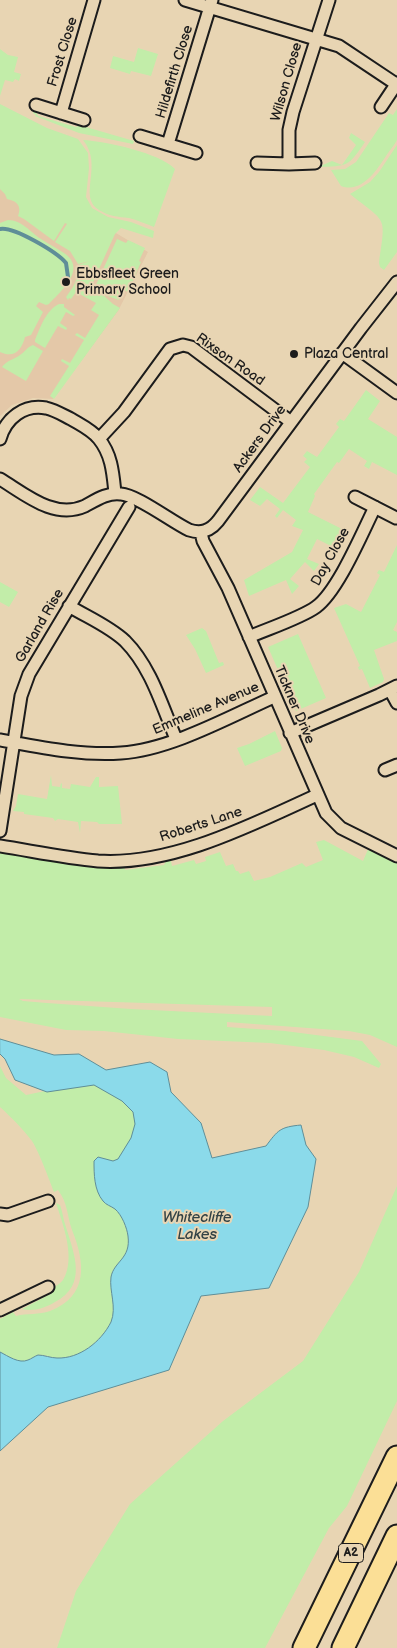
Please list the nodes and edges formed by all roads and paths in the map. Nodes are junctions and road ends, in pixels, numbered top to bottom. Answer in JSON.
{"nodes":[{"id":1,"x":94,"y":0,"type":"edge"},
{"id":2,"x":185,"y":0,"type":"edge"},
{"id":3,"x":328,"y":0,"type":"edge"},
{"id":4,"x":211,"y":4,"type":"edge"},
{"id":5,"x":316,"y":39,"type":"junction"},
{"id":6,"x":397,"y":84,"type":"edge"},
{"id":7,"x":36,"y":105,"type":"dead end"},
{"id":8,"x":381,"y":107,"type":"dead end"},
{"id":9,"x":60,"y":112,"type":"junction"},
{"id":10,"x":84,"y":120,"type":"dead end"},
{"id":11,"x":140,"y":136,"type":"dead end"},
{"id":12,"x":168,"y":144,"type":"junction"},
{"id":13,"x":196,"y":153,"type":"dead end"},
{"id":14,"x":315,"y":162,"type":"dead end"},
{"id":15,"x":257,"y":163,"type":"dead end"},
{"id":16,"x":289,"y":164,"type":"junction"},
{"id":17,"x":397,"y":282,"type":"edge"},
{"id":18,"x":342,"y":353,"type":"junction"},
{"id":19,"x":397,"y":394,"type":"edge"},
{"id":20,"x":291,"y":422,"type":"junction"},
{"id":21,"x":0,"y":439,"type":"edge"},
{"id":22,"x":99,"y":439,"type":"junction"},
{"id":23,"x":0,"y":479,"type":"edge"},
{"id":24,"x":115,"y":493,"type":"junction"},
{"id":25,"x":354,"y":497,"type":"dead end"},
{"id":26,"x":129,"y":507,"type":"dead end"},
{"id":27,"x":375,"y":507,"type":"junction"},
{"id":28,"x":396,"y":518,"type":"edge"},
{"id":29,"x":201,"y":532,"type":"junction"},
{"id":30,"x":69,"y":606,"type":"junction"},
{"id":31,"x":249,"y":636,"type":"junction"},
{"id":32,"x":394,"y":688,"type":"edge"},
{"id":33,"x":274,"y":697,"type":"junction"},
{"id":34,"x":397,"y":702,"type":"edge"},
{"id":35,"x":290,"y":733,"type":"junction"},
{"id":36,"x":176,"y":739,"type":"junction"},
{"id":37,"x":0,"y":740,"type":"edge"},
{"id":38,"x":14,"y":742,"type":"junction"},
{"id":39,"x":397,"y":765,"type":"edge"},
{"id":40,"x":385,"y":770,"type":"dead end"},
{"id":41,"x":317,"y":796,"type":"junction"},
{"id":42,"x":0,"y":831,"type":"edge"},
{"id":43,"x":0,"y":846,"type":"edge"},
{"id":44,"x":397,"y":856,"type":"edge"},
{"id":45,"x":48,"y":1200,"type":"dead end"},
{"id":46,"x":0,"y":1214,"type":"edge"},
{"id":47,"x":48,"y":1287,"type":"dead end"},
{"id":48,"x":0,"y":1310,"type":"edge"},
{"id":49,"x":397,"y":1457,"type":"edge"},
{"id":50,"x":397,"y":1536,"type":"edge"},
{"id":51,"x":304,"y":1648,"type":"edge"},
{"id":52,"x":343,"y":1648,"type":"edge"}],
"edges":[{"from":1,"to":9,"type":"street","name":"Frost Close"},
{"from":2,"to":4,"type":"street"},
{"from":3,"to":5,"type":"street","name":"Wilson Close"},
{"from":4,"to":5,"type":"street"},
{"from":4,"to":12,"type":"street","name":"Hildefirth Close"},
{"from":5,"to":6,"type":"street"},
{"from":5,"to":16,"type":"street","name":"Wilson Close"},
{"from":6,"to":8,"type":"street"},
{"from":7,"to":9,"type":"street"},
{"from":9,"to":10,"type":"street"},
{"from":11,"to":12,"type":"street"},
{"from":12,"to":13,"type":"street"},
{"from":14,"to":16,"type":"street"},
{"from":15,"to":16,"type":"street"},
{"from":17,"to":18,"type":"street","name":"Ackers Drive"},
{"from":18,"to":19,"type":"street"},
{"from":18,"to":20,"type":"street","name":"Ackers Drive"},
{"from":20,"to":22,"type":"street","name":"Rixson Road"},
{"from":20,"to":29,"type":"street","name":"Ackers Drive"},
{"from":21,"to":22,"type":"street"},
{"from":22,"to":24,"type":"street"},
{"from":23,"to":24,"type":"street"},
{"from":24,"to":29,"type":"street"},
{"from":25,"to":27,"type":"street"},
{"from":26,"to":30,"type":"street","name":"Garland Rise"},
{"from":27,"to":28,"type":"street"},
{"from":27,"to":31,"type":"street","name":"Day Close"},
{"from":29,"to":31,"type":"street","name":"Tickner Drive"},
{"from":30,"to":36,"type":"street"},
{"from":30,"to":38,"type":"street","name":"Garland Rise"},
{"from":31,"to":33,"type":"street","name":"Tickner Drive"},
{"from":32,"to":34,"type":"street"},
{"from":32,"to":35,"type":"street"},
{"from":33,"to":35,"type":"street","name":"Tickner Drive"},
{"from":33,"to":36,"type":"street","name":"Emmeline Avenue"},
{"from":35,"to":41,"type":"street","name":"Tickner Drive"},
{"from":36,"to":38,"type":"street","name":"Emmeline Avenue"},
{"from":37,"to":38,"type":"street","name":"Emmeline Avenue"},
{"from":38,"to":42,"type":"street","name":"Garland Rise"},
{"from":39,"to":40,"type":"street"},
{"from":41,"to":43,"type":"street","name":"Roberts Lane"},
{"from":41,"to":44,"type":"street","name":"Tickner Drive"},
{"from":45,"to":46,"type":"street"},
{"from":47,"to":48,"type":"street"},
{"from":49,"to":51,"type":"highway","number":"A2"},
{"from":50,"to":52,"type":"highway","number":"A2"}]}
